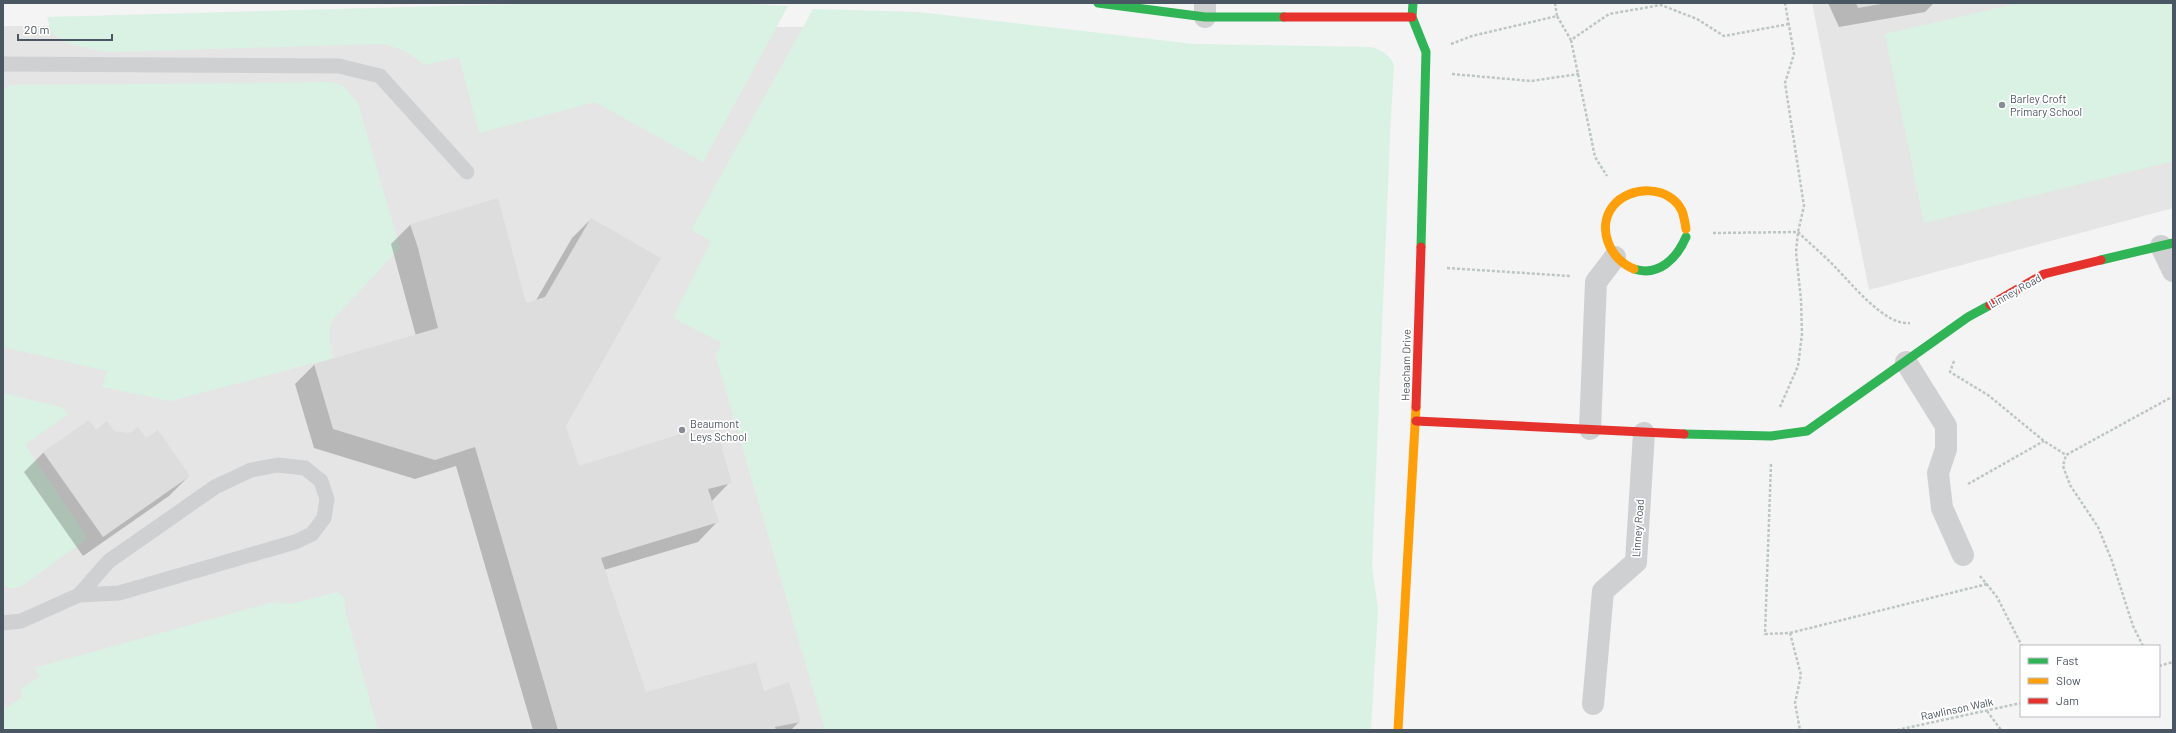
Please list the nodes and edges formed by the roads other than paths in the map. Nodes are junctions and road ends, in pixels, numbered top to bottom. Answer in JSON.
{"nodes":[{"id":1,"x":1098,"y":3,"type":"edge"},
{"id":2,"x":1413,"y":3,"type":"edge"},
{"id":3,"x":1205,"y":10,"type":"edge"},
{"id":4,"x":1412,"y":17,"type":"junction"},
{"id":5,"x":3,"y":64,"type":"edge"},
{"id":6,"x":467,"y":172,"type":"dead end"},
{"id":7,"x":2167,"y":245,"type":"edge"},
{"id":8,"x":1615,"y":257,"type":"junction"},
{"id":9,"x":2173,"y":271,"type":"edge"},
{"id":10,"x":1906,"y":362,"type":"junction"},
{"id":11,"x":1416,"y":421,"type":"junction"},
{"id":12,"x":1590,"y":429,"type":"junction"},
{"id":13,"x":1644,"y":433,"type":"junction"},
{"id":14,"x":1963,"y":555,"type":"road end"},
{"id":15,"x":79,"y":595,"type":"junction"},
{"id":16,"x":3,"y":623,"type":"edge"},
{"id":17,"x":1593,"y":704,"type":"dead end"},
{"id":18,"x":1398,"y":730,"type":"edge"}],
"edges":[{"from":1,"to":3,"type":"street"},
{"from":2,"to":4,"type":"street","name":"Heacham Drive"},
{"from":3,"to":4,"type":"street"},
{"from":4,"to":11,"type":"street","name":"Heacham Drive"},
{"from":5,"to":6,"type":"lane"},
{"from":7,"to":9,"type":"street","name":"Linney Road"},
{"from":7,"to":10,"type":"street","name":"Linney Road"},
{"from":8,"to":8,"type":"street"},
{"from":8,"to":12,"type":"street"},
{"from":10,"to":13,"type":"street","name":"Linney Road"},
{"from":10,"to":14,"type":"street"},
{"from":11,"to":12,"type":"street","name":"Linney Road"},
{"from":11,"to":18,"type":"street","name":"Heacham Drive"},
{"from":12,"to":13,"type":"street","name":"Linney Road"},
{"from":13,"to":17,"type":"street","name":"Linney Road"},
{"from":15,"to":15,"type":"lane"},
{"from":15,"to":16,"type":"lane"}]}
